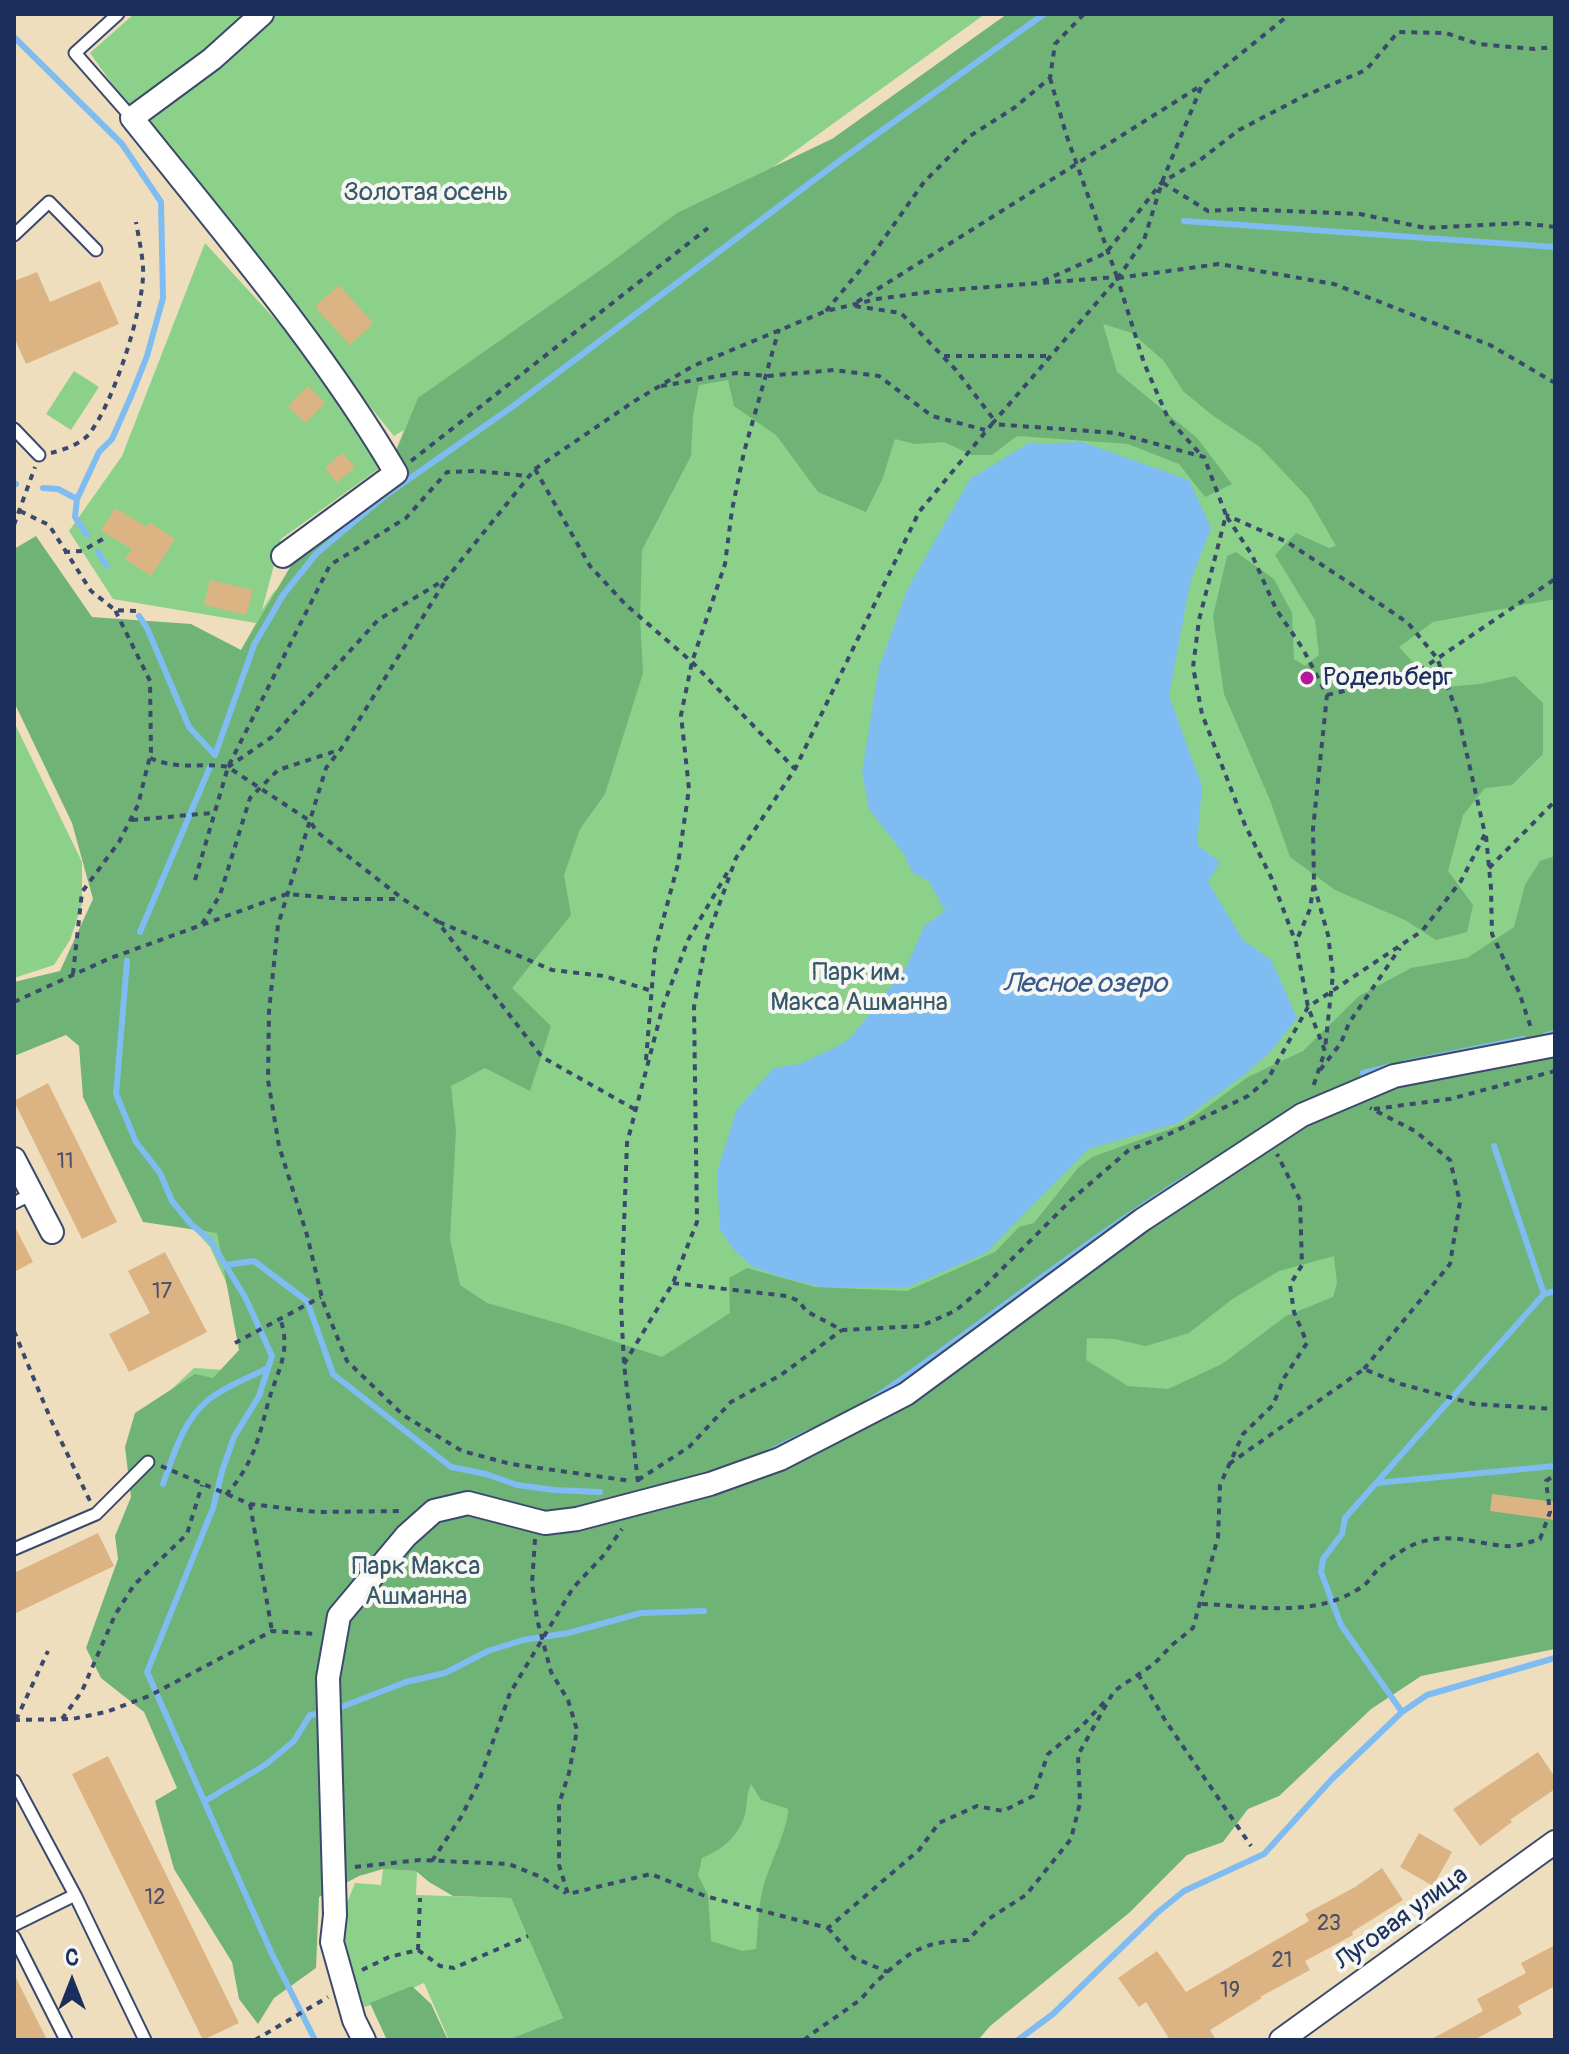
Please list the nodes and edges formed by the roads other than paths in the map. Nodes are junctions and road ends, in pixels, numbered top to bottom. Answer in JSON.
{"nodes":[{"id":1,"x":118,"y":14,"type":"edge"},
{"id":2,"x":262,"y":14,"type":"edge"},
{"id":3,"x":132,"y":118,"type":"junction"},
{"id":4,"x":14,"y":235,"type":"edge"},
{"id":5,"x":96,"y":250,"type":"dead end"},
{"id":6,"x":14,"y":429,"type":"edge"},
{"id":7,"x":39,"y":455,"type":"road end"},
{"id":8,"x":283,"y":556,"type":"dead end"},
{"id":9,"x":1546,"y":1047,"type":"edge"},
{"id":10,"x":14,"y":1159,"type":"edge"},
{"id":11,"x":23,"y":1198,"type":"edge"},
{"id":12,"x":52,"y":1232,"type":"dead end"},
{"id":13,"x":148,"y":1462,"type":"dead end"},
{"id":14,"x":14,"y":1549,"type":"edge"},
{"id":15,"x":14,"y":1781,"type":"edge"},
{"id":16,"x":1555,"y":1842,"type":"edge"},
{"id":17,"x":75,"y":1895,"type":"junction"},
{"id":18,"x":14,"y":1925,"type":"edge"},
{"id":19,"x":14,"y":1937,"type":"edge"},
{"id":20,"x":66,"y":2040,"type":"edge"},
{"id":21,"x":145,"y":2040,"type":"edge"},
{"id":22,"x":364,"y":2040,"type":"edge"},
{"id":23,"x":1281,"y":2040,"type":"edge"}],
"edges":[{"from":1,"to":3,"type":"lane"},
{"from":2,"to":3,"type":"street"},
{"from":3,"to":8,"type":"street"},
{"from":4,"to":5,"type":"lane"},
{"from":6,"to":7,"type":"lane"},
{"from":9,"to":22,"type":"street"},
{"from":10,"to":11,"type":"street"},
{"from":11,"to":12,"type":"street"},
{"from":13,"to":14,"type":"lane"},
{"from":15,"to":17,"type":"lane"},
{"from":16,"to":23,"type":"street","name":"Луговая улица"},
{"from":17,"to":18,"type":"lane"},
{"from":17,"to":21,"type":"lane"},
{"from":19,"to":20,"type":"lane"}]}
